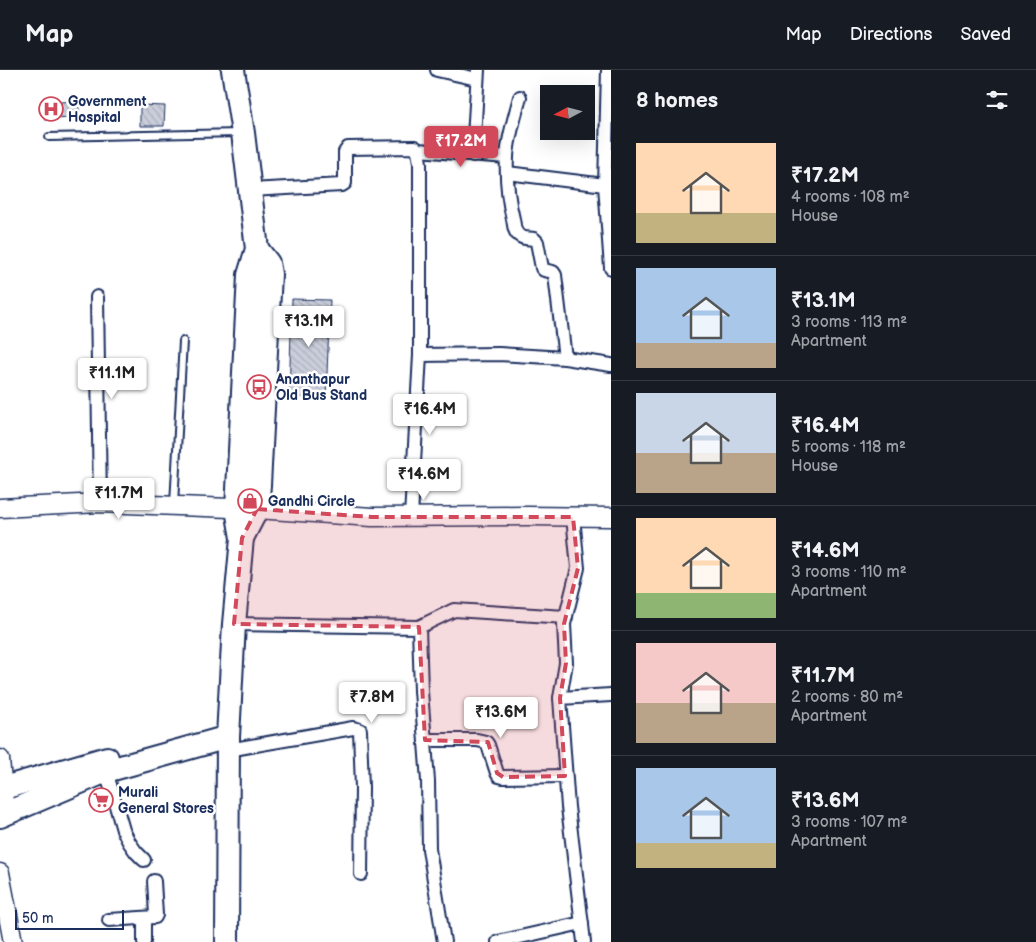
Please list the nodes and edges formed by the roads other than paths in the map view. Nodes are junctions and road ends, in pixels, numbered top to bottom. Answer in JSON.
{"nodes":[{"id":1,"x":233,"y":70,"type":"edge"},
{"id":2,"x":437,"y":70,"type":"edge"},
{"id":3,"x":608,"y":70,"type":"edge"},
{"id":4,"x":478,"y":75,"type":"edge"},
{"id":5,"x":520,"y":97,"type":"dead end"},
{"id":6,"x":243,"y":133,"type":"junction"},
{"id":7,"x":49,"y":137,"type":"dead end"},
{"id":8,"x":418,"y":150,"type":"junction"},
{"id":9,"x":473,"y":155,"type":"junction"},
{"id":10,"x":507,"y":157,"type":"junction"},
{"id":11,"x":507,"y":173,"type":"junction"},
{"id":12,"x":605,"y":185,"type":"junction"},
{"id":13,"x":250,"y":190,"type":"junction"},
{"id":14,"x":611,"y":268,"type":"edge"},
{"id":15,"x":97,"y":297,"type":"dead end"},
{"id":16,"x":183,"y":341,"type":"dead end"},
{"id":17,"x":420,"y":355,"type":"junction"},
{"id":18,"x":566,"y":358,"type":"junction"},
{"id":19,"x":611,"y":365,"type":"edge"},
{"id":20,"x":100,"y":503,"type":"junction"},
{"id":21,"x":174,"y":506,"type":"junction"},
{"id":22,"x":0,"y":508,"type":"edge"},
{"id":23,"x":247,"y":509,"type":"junction"},
{"id":24,"x":411,"y":517,"type":"junction"},
{"id":25,"x":573,"y":517,"type":"junction"},
{"id":26,"x":611,"y":517,"type":"edge"},
{"id":27,"x":566,"y":617,"type":"junction"},
{"id":28,"x":234,"y":624,"type":"junction"},
{"id":29,"x":418,"y":627,"type":"junction"},
{"id":30,"x":611,"y":695,"type":"edge"},
{"id":31,"x":560,"y":698,"type":"junction"},
{"id":32,"x":228,"y":736,"type":"junction"},
{"id":33,"x":425,"y":740,"type":"junction"},
{"id":34,"x":0,"y":759,"type":"edge"},
{"id":35,"x":106,"y":771,"type":"junction"},
{"id":36,"x":565,"y":776,"type":"junction"},
{"id":37,"x":1,"y":788,"type":"edge"},
{"id":38,"x":3,"y":816,"type":"edge"},
{"id":39,"x":144,"y":860,"type":"dead end"},
{"id":40,"x":0,"y":874,"type":"edge"},
{"id":41,"x":362,"y":874,"type":"dead end"},
{"id":42,"x":154,"y":881,"type":"dead end"},
{"id":43,"x":144,"y":919,"type":"junction"},
{"id":44,"x":109,"y":920,"type":"dead end"},
{"id":45,"x":582,"y":923,"type":"junction"},
{"id":46,"x":13,"y":942,"type":"edge"},
{"id":47,"x":144,"y":942,"type":"edge"},
{"id":48,"x":227,"y":942,"type":"edge"},
{"id":49,"x":444,"y":942,"type":"edge"},
{"id":50,"x":498,"y":942,"type":"edge"},
{"id":51,"x":584,"y":942,"type":"edge"}],
"edges":[{"from":1,"to":6,"type":"highway"},
{"from":2,"to":4,"type":"street"},
{"from":3,"to":12,"type":"street"},
{"from":4,"to":9,"type":"street"},
{"from":5,"to":10,"type":"street"},
{"from":6,"to":7,"type":"lane"},
{"from":6,"to":13,"type":"highway"},
{"from":8,"to":9,"type":"street"},
{"from":8,"to":13,"type":"street"},
{"from":8,"to":17,"type":"street"},
{"from":9,"to":10,"type":"street"},
{"from":10,"to":11,"type":"street"},
{"from":11,"to":12,"type":"street"},
{"from":11,"to":18,"type":"street"},
{"from":12,"to":14,"type":"street"},
{"from":13,"to":23,"type":"highway"},
{"from":15,"to":20,"type":"street"},
{"from":16,"to":21,"type":"lane"},
{"from":17,"to":18,"type":"street"},
{"from":17,"to":24,"type":"street"},
{"from":18,"to":19,"type":"street"},
{"from":20,"to":21,"type":"street"},
{"from":20,"to":22,"type":"street"},
{"from":21,"to":23,"type":"street"},
{"from":23,"to":24,"type":"street"},
{"from":23,"to":28,"type":"highway"},
{"from":24,"to":25,"type":"street"},
{"from":25,"to":26,"type":"street"},
{"from":25,"to":27,"type":"street"},
{"from":27,"to":29,"type":"street"},
{"from":27,"to":31,"type":"street"},
{"from":28,"to":29,"type":"street"},
{"from":28,"to":32,"type":"highway"},
{"from":29,"to":33,"type":"street"},
{"from":30,"to":31,"type":"street"},
{"from":31,"to":36,"type":"street"},
{"from":32,"to":35,"type":"highway"},
{"from":32,"to":37,"type":"highway"},
{"from":32,"to":41,"type":"street"},
{"from":32,"to":48,"type":"highway"},
{"from":33,"to":36,"type":"street"},
{"from":33,"to":49,"type":"street"},
{"from":34,"to":37,"type":"street"},
{"from":35,"to":38,"type":"highway"},
{"from":35,"to":39,"type":"street"},
{"from":36,"to":45,"type":"street"},
{"from":37,"to":38,"type":"street"},
{"from":40,"to":46,"type":"street"},
{"from":42,"to":43,"type":"street"},
{"from":43,"to":44,"type":"street"},
{"from":43,"to":47,"type":"street"},
{"from":45,"to":50,"type":"street"},
{"from":45,"to":51,"type":"street"}]}
